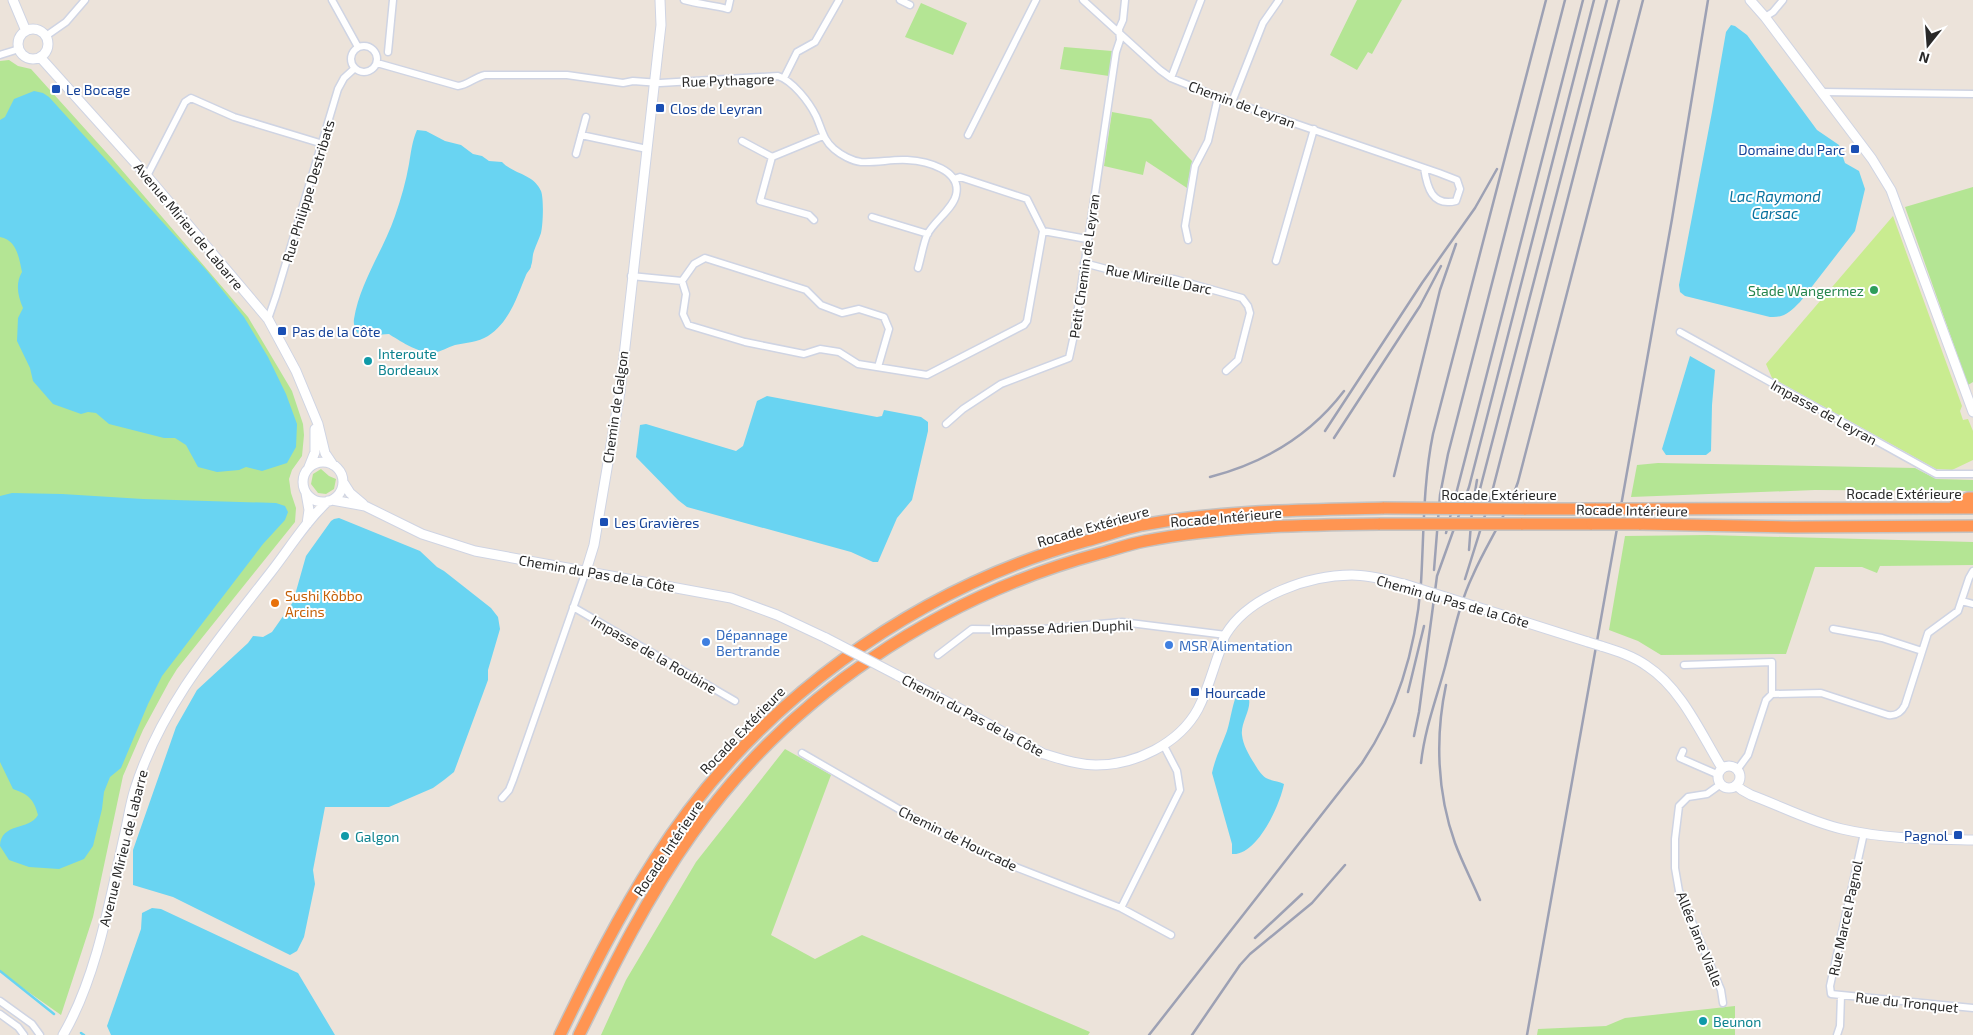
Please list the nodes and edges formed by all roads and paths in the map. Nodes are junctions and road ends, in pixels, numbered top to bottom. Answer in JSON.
{"nodes":[{"id":1,"x":13,"y":0,"type":"edge"},
{"id":2,"x":85,"y":0,"type":"edge"},
{"id":3,"x":332,"y":0,"type":"edge"},
{"id":4,"x":393,"y":0,"type":"edge"},
{"id":5,"x":660,"y":0,"type":"edge"},
{"id":6,"x":684,"y":0,"type":"edge"},
{"id":7,"x":730,"y":0,"type":"edge"},
{"id":8,"x":839,"y":0,"type":"edge"},
{"id":9,"x":900,"y":0,"type":"edge"},
{"id":10,"x":1036,"y":0,"type":"edge"},
{"id":11,"x":1083,"y":0,"type":"edge"},
{"id":12,"x":1125,"y":0,"type":"edge"},
{"id":13,"x":1201,"y":0,"type":"edge"},
{"id":14,"x":1279,"y":0,"type":"edge"},
{"id":15,"x":1750,"y":0,"type":"edge"},
{"id":16,"x":1783,"y":0,"type":"edge"},
{"id":17,"x":910,"y":4,"type":"dead end"},
{"id":18,"x":1765,"y":17,"type":"junction"},
{"id":19,"x":26,"y":31,"type":"junction"},
{"id":20,"x":1120,"y":35,"type":"junction"},
{"id":21,"x":46,"y":36,"type":"junction"},
{"id":22,"x":358,"y":47,"type":"junction"},
{"id":23,"x":18,"y":49,"type":"junction"},
{"id":24,"x":388,"y":52,"type":"dead end"},
{"id":25,"x":0,"y":55,"type":"edge"},
{"id":26,"x":40,"y":57,"type":"junction"},
{"id":27,"x":377,"y":63,"type":"junction"},
{"id":28,"x":355,"y":68,"type":"junction"},
{"id":29,"x":784,"y":78,"type":"junction"},
{"id":30,"x":1171,"y":78,"type":"junction"},
{"id":31,"x":654,"y":82,"type":"junction"},
{"id":32,"x":1822,"y":92,"type":"junction"},
{"id":33,"x":1973,"y":94,"type":"edge"},
{"id":34,"x":1218,"y":97,"type":"junction"},
{"id":35,"x":1232,"y":102,"type":"junction"},
{"id":36,"x":586,"y":117,"type":"dead end"},
{"id":37,"x":1314,"y":129,"type":"junction"},
{"id":38,"x":581,"y":134,"type":"junction"},
{"id":39,"x":968,"y":135,"type":"dead end"},
{"id":40,"x":823,"y":136,"type":"junction"},
{"id":41,"x":742,"y":141,"type":"dead end"},
{"id":42,"x":323,"y":144,"type":"junction"},
{"id":43,"x":647,"y":149,"type":"junction"},
{"id":44,"x":576,"y":154,"type":"dead end"},
{"id":45,"x":772,"y":157,"type":"junction"},
{"id":46,"x":1424,"y":168,"type":"junction"},
{"id":47,"x":147,"y":176,"type":"junction"},
{"id":48,"x":954,"y":179,"type":"junction"},
{"id":49,"x":872,"y":217,"type":"dead end"},
{"id":50,"x":814,"y":220,"type":"dead end"},
{"id":51,"x":1043,"y":232,"type":"junction"},
{"id":52,"x":928,"y":234,"type":"junction"},
{"id":53,"x":1088,"y":240,"type":"junction"},
{"id":54,"x":1188,"y":240,"type":"dead end"},
{"id":55,"x":1276,"y":261,"type":"dead end"},
{"id":56,"x":1084,"y":263,"type":"junction"},
{"id":57,"x":918,"y":268,"type":"dead end"},
{"id":58,"x":632,"y":276,"type":"junction"},
{"id":59,"x":682,"y":281,"type":"junction"},
{"id":60,"x":268,"y":319,"type":"junction"},
{"id":61,"x":1680,"y":332,"type":"dead end"},
{"id":62,"x":878,"y":367,"type":"junction"},
{"id":63,"x":1226,"y":371,"type":"dead end"},
{"id":64,"x":313,"y":411,"type":"junction"},
{"id":65,"x":1973,"y":412,"type":"edge"},
{"id":66,"x":946,"y":424,"type":"dead end"},
{"id":67,"x":333,"y":465,"type":"junction"},
{"id":68,"x":309,"y":468,"type":"junction"},
{"id":69,"x":1973,"y":474,"type":"edge"},
{"id":70,"x":343,"y":482,"type":"junction"},
{"id":71,"x":306,"y":493,"type":"junction"},
{"id":72,"x":1973,"y":498,"type":"edge"},
{"id":73,"x":330,"y":500,"type":"junction"},
{"id":74,"x":365,"y":506,"type":"junction"},
{"id":75,"x":1951,"y":507,"type":"junction"},
{"id":76,"x":1973,"y":508,"type":"edge"},
{"id":77,"x":1973,"y":526,"type":"edge"},
{"id":78,"x":306,"y":527,"type":"junction"},
{"id":79,"x":586,"y":571,"type":"junction"},
{"id":80,"x":1973,"y":571,"type":"edge"},
{"id":81,"x":1962,"y":601,"type":"junction"},
{"id":82,"x":1973,"y":604,"type":"edge"},
{"id":83,"x":573,"y":607,"type":"junction"},
{"id":84,"x":1833,"y":629,"type":"dead end"},
{"id":85,"x":1226,"y":635,"type":"junction"},
{"id":86,"x":1922,"y":651,"type":"junction"},
{"id":87,"x":938,"y":655,"type":"dead end"},
{"id":88,"x":1684,"y":664,"type":"dead end"},
{"id":89,"x":1772,"y":694,"type":"junction"},
{"id":90,"x":735,"y":701,"type":"dead end"},
{"id":91,"x":1164,"y":746,"type":"junction"},
{"id":92,"x":1683,"y":751,"type":"dead end"},
{"id":93,"x":802,"y":752,"type":"dead end"},
{"id":94,"x":1737,"y":770,"type":"junction"},
{"id":95,"x":1721,"y":776,"type":"junction"},
{"id":96,"x":1736,"y":785,"type":"junction"},
{"id":97,"x":502,"y":798,"type":"dead end"},
{"id":98,"x":1864,"y":834,"type":"junction"},
{"id":99,"x":1973,"y":840,"type":"edge"},
{"id":100,"x":1121,"y":908,"type":"junction"},
{"id":101,"x":1171,"y":934,"type":"dead end"},
{"id":102,"x":1841,"y":995,"type":"junction"},
{"id":103,"x":0,"y":1001,"type":"edge"},
{"id":104,"x":1723,"y":1003,"type":"dead end"},
{"id":105,"x":1973,"y":1008,"type":"edge"},
{"id":106,"x":0,"y":1014,"type":"edge"},
{"id":107,"x":63,"y":1033,"type":"edge"},
{"id":108,"x":24,"y":1035,"type":"edge"},
{"id":109,"x":40,"y":1035,"type":"edge"},
{"id":110,"x":560,"y":1035,"type":"edge"},
{"id":111,"x":579,"y":1035,"type":"edge"},
{"id":112,"x":1837,"y":1035,"type":"edge"}],
"edges":[{"from":1,"to":19,"type":"street"},
{"from":2,"to":21,"type":"street"},
{"from":3,"to":22,"type":"street"},
{"from":4,"to":24,"type":"street"},
{"from":5,"to":31,"type":"street","name":"Chemin de Galgon"},
{"from":6,"to":7,"type":"street"},
{"from":8,"to":29,"type":"street"},
{"from":9,"to":17,"type":"street"},
{"from":10,"to":39,"type":"street"},
{"from":11,"to":20,"type":"street","name":"Chemin de Leyran"},
{"from":12,"to":20,"type":"street","name":"Petit Chemin de Leyran"},
{"from":13,"to":30,"type":"street"},
{"from":14,"to":35,"type":"street"},
{"from":15,"to":18,"type":"street"},
{"from":16,"to":18,"type":"street"},
{"from":18,"to":32,"type":"street"},
{"from":19,"to":21,"type":"street"},
{"from":19,"to":23,"type":"street"},
{"from":20,"to":30,"type":"street","name":"Chemin de Leyran"},
{"from":20,"to":53,"type":"street","name":"Petit Chemin de Leyran"},
{"from":21,"to":26,"type":"street"},
{"from":22,"to":27,"type":"street"},
{"from":22,"to":28,"type":"street"},
{"from":23,"to":25,"type":"street"},
{"from":23,"to":26,"type":"street"},
{"from":26,"to":47,"type":"street","name":"Avenue Mirieu de Labarre"},
{"from":27,"to":28,"type":"street"},
{"from":27,"to":31,"type":"street","name":"Rue Pythagore"},
{"from":28,"to":42,"type":"street","name":"Rue Philippe Destribats"},
{"from":29,"to":31,"type":"street","name":"Rue Pythagore"},
{"from":29,"to":40,"type":"street","name":"Rue Pythagore"},
{"from":30,"to":34,"type":"street","name":"Chemin de Leyran"},
{"from":31,"to":43,"type":"street","name":"Chemin de Galgon"},
{"from":32,"to":33,"type":"street"},
{"from":32,"to":65,"type":"street"},
{"from":34,"to":35,"type":"street","name":"Chemin de Leyran"},
{"from":34,"to":54,"type":"street"},
{"from":35,"to":37,"type":"street","name":"Chemin de Leyran"},
{"from":36,"to":38,"type":"street"},
{"from":37,"to":46,"type":"street","name":"Chemin de Leyran"},
{"from":37,"to":55,"type":"street"},
{"from":38,"to":43,"type":"street"},
{"from":38,"to":44,"type":"street"},
{"from":40,"to":45,"type":"street"},
{"from":40,"to":48,"type":"street","name":"Rue Pythagore"},
{"from":41,"to":45,"type":"street"},
{"from":42,"to":47,"type":"street"},
{"from":42,"to":60,"type":"street","name":"Rue Philippe Destribats"},
{"from":43,"to":58,"type":"street","name":"Chemin de Galgon"},
{"from":45,"to":50,"type":"street"},
{"from":46,"to":46,"type":"street","name":"Chemin de Leyran"},
{"from":47,"to":60,"type":"street","name":"Avenue Mirieu de Labarre"},
{"from":48,"to":51,"type":"street"},
{"from":48,"to":52,"type":"street"},
{"from":49,"to":52,"type":"street"},
{"from":51,"to":53,"type":"street"},
{"from":51,"to":62,"type":"street"},
{"from":52,"to":57,"type":"street"},
{"from":53,"to":56,"type":"street","name":"Petit Chemin de Leyran"},
{"from":56,"to":63,"type":"street","name":"Rue Mireille Darc"},
{"from":56,"to":66,"type":"street","name":"Petit Chemin de Leyran"},
{"from":58,"to":59,"type":"street"},
{"from":58,"to":79,"type":"street","name":"Chemin de Galgon"},
{"from":59,"to":62,"type":"street"},
{"from":59,"to":62,"type":"street"},
{"from":60,"to":64,"type":"street","name":"Avenue Mirieu de Labarre"},
{"from":61,"to":69,"type":"street","name":"Impasse de Leyran"},
{"from":64,"to":67,"type":"street","name":"Avenue Mirieu de Labarre"},
{"from":64,"to":68,"type":"street","name":"Avenue Mirieu de Labarre"},
{"from":67,"to":68,"type":"street"},
{"from":67,"to":70,"type":"street"},
{"from":68,"to":71,"type":"street"},
{"from":70,"to":73,"type":"street"},
{"from":70,"to":74,"type":"street","name":"Chemin du Pas de la Côte"},
{"from":71,"to":73,"type":"street"},
{"from":71,"to":78,"type":"street"},
{"from":72,"to":75,"type":"highway"},
{"from":73,"to":74,"type":"street","name":"Chemin du Pas de la Côte"},
{"from":73,"to":78,"type":"street","name":"Avenue Mirieu de Labarre"},
{"from":74,"to":79,"type":"street","name":"Chemin du Pas de la Côte"},
{"from":75,"to":76,"type":"highway","name":"Rocade Extérieure"},
{"from":75,"to":110,"type":"highway","name":"Rocade Extérieure","bridge":true},
{"from":77,"to":111,"type":"highway","name":"Rocade Intérieure","bridge":true},
{"from":78,"to":107,"type":"street","name":"Avenue Mirieu de Labarre"},
{"from":79,"to":83,"type":"street","name":"Chemin de Galgon"},
{"from":79,"to":91,"type":"street","name":"Chemin du Pas de la Côte","bridge":true},
{"from":80,"to":81,"type":"street"},
{"from":81,"to":82,"type":"street"},
{"from":81,"to":86,"type":"street"},
{"from":83,"to":90,"type":"street","name":"Impasse de la Roubine"},
{"from":83,"to":97,"type":"street","name":"Chemin de Galgon"},
{"from":84,"to":86,"type":"street"},
{"from":85,"to":87,"type":"street","name":"Impasse Adrien Duphil"},
{"from":85,"to":91,"type":"street","name":"Chemin du Pas de la Côte"},
{"from":85,"to":95,"type":"street","name":"Chemin du Pas de la Côte","bridge":true},
{"from":86,"to":89,"type":"street"},
{"from":88,"to":89,"type":"street"},
{"from":89,"to":94,"type":"street"},
{"from":91,"to":100,"type":"street"},
{"from":92,"to":95,"type":"street"},
{"from":93,"to":100,"type":"street","name":"Chemin de Hourcade"},
{"from":94,"to":95,"type":"street"},
{"from":94,"to":96,"type":"street"},
{"from":95,"to":96,"type":"street"},
{"from":95,"to":104,"type":"street","name":"Allée Jane Vialle"},
{"from":96,"to":98,"type":"street"},
{"from":98,"to":99,"type":"street"},
{"from":98,"to":102,"type":"street","name":"Rue Marcel Pagnol"},
{"from":100,"to":101,"type":"street","name":"Chemin de Hourcade"},
{"from":102,"to":105,"type":"street","name":"Rue du Tronquet"},
{"from":102,"to":112,"type":"street"},
{"from":103,"to":109,"type":"street"},
{"from":106,"to":108,"type":"street"}]}
